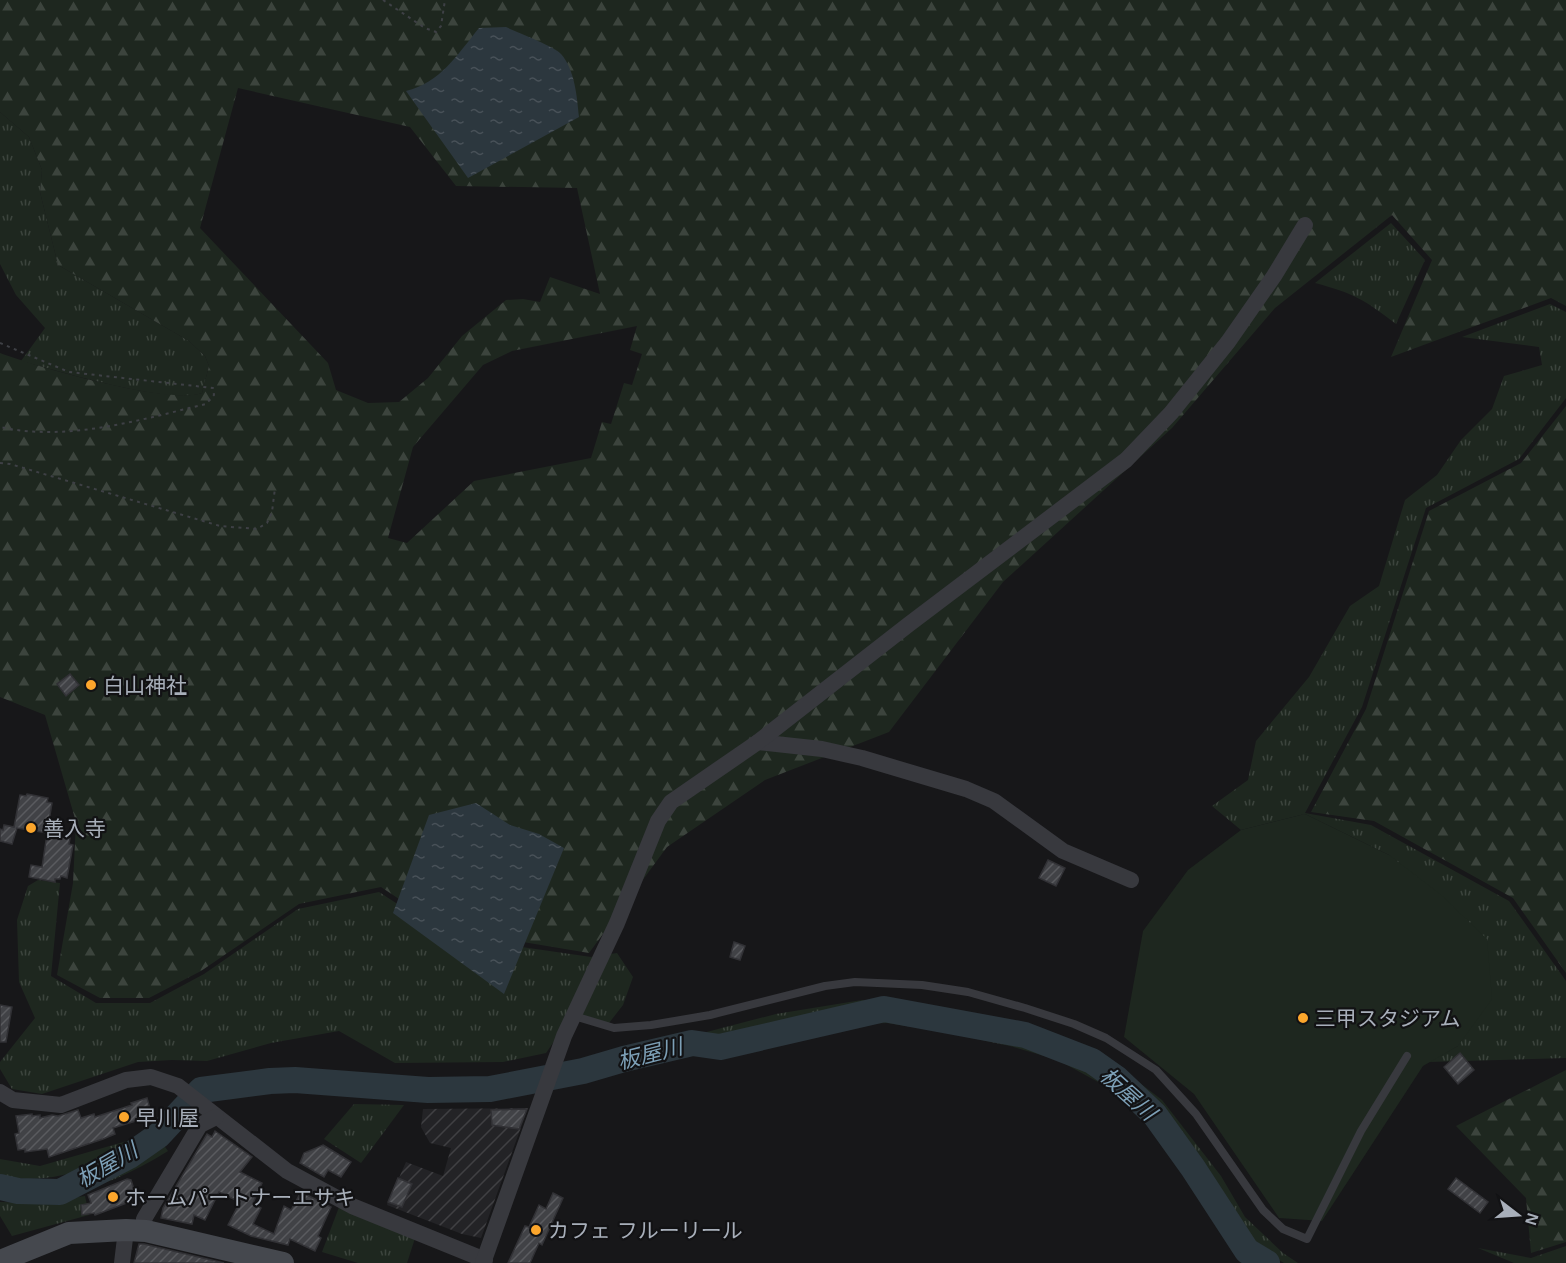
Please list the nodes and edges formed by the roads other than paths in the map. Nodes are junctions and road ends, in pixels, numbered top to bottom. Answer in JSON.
{"nodes":[{"id":1,"x":1305,"y":225,"type":"dead end"},
{"id":2,"x":758,"y":742,"type":"junction"},
{"id":3,"x":1131,"y":880,"type":"dead end"},
{"id":4,"x":574,"y":1016,"type":"junction"},
{"id":5,"x":1407,"y":1056,"type":"dead end"},
{"id":6,"x":0,"y":1092,"type":"edge"},
{"id":7,"x":213,"y":1114,"type":"junction"},
{"id":8,"x":136,"y":1231,"type":"junction"},
{"id":9,"x":0,"y":1261,"type":"edge"},
{"id":10,"x":484,"y":1262,"type":"edge"},
{"id":11,"x":122,"y":1263,"type":"edge"},
{"id":12,"x":283,"y":1263,"type":"edge"}],
"edges":[{"from":1,"to":2,"type":"street"},
{"from":2,"to":3,"type":"street"},
{"from":2,"to":4,"type":"street"},
{"from":4,"to":5,"type":"lane"},
{"from":4,"to":10,"type":"street"},
{"from":6,"to":7,"type":"street"},
{"from":7,"to":8,"type":"street"},
{"from":7,"to":10,"type":"street"},
{"from":8,"to":9,"type":"main road"},
{"from":8,"to":11,"type":"street"},
{"from":8,"to":12,"type":"main road"}]}
